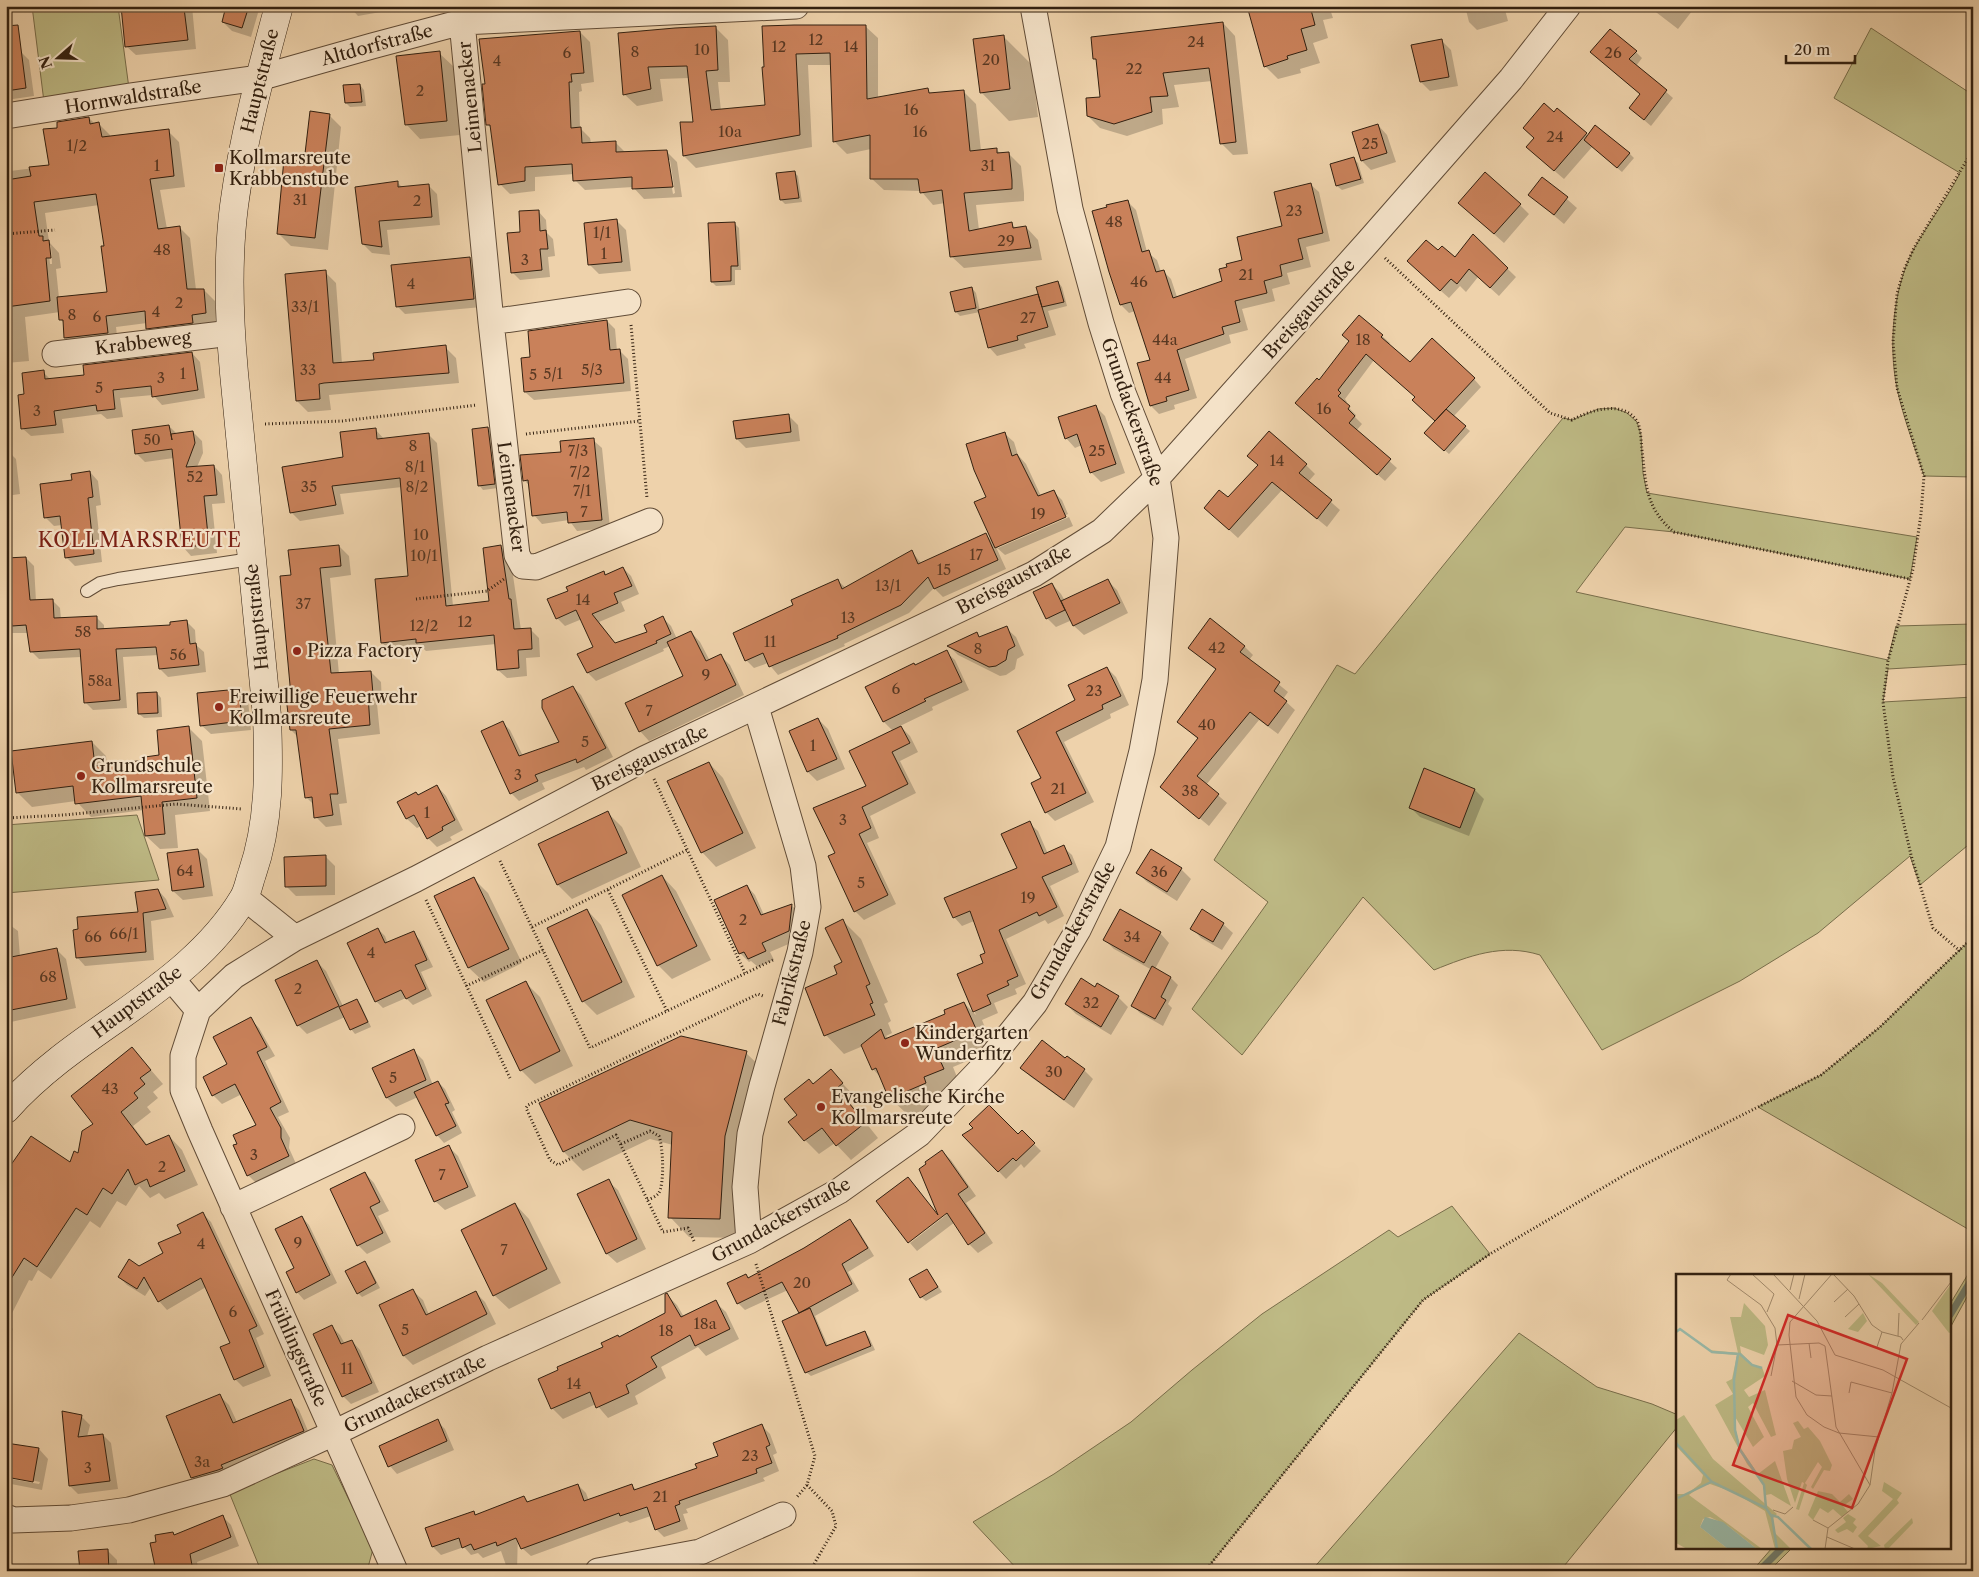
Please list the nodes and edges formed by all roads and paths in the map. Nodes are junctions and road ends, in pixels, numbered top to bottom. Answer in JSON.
{"nodes":[{"id":1,"x":279,"y":6,"type":"edge"},
{"id":2,"x":796,"y":6,"type":"edge"},
{"id":3,"x":1033,"y":6,"type":"edge"},
{"id":4,"x":1568,"y":6,"type":"edge"},
{"id":5,"x":462,"y":22,"type":"junction"},
{"id":6,"x":259,"y":78,"type":"junction"},
{"id":7,"x":6,"y":116,"type":"edge"},
{"id":8,"x":1973,"y":150,"type":"edge"},
{"id":9,"x":55,"y":230,"type":"dead end"},
{"id":10,"x":6,"y":234,"type":"edge"},
{"id":11,"x":1368,"y":242,"type":"junction"},
{"id":12,"x":628,"y":302,"type":"joint"},
{"id":13,"x":491,"y":322,"type":"junction"},
{"id":14,"x":230,"y":332,"type":"junction"},
{"id":15,"x":55,"y":354,"type":"dead end"},
{"id":16,"x":500,"y":402,"type":"junction"},
{"id":17,"x":640,"y":421,"type":"junction"},
{"id":18,"x":238,"y":424,"type":"junction"},
{"id":19,"x":503,"y":436,"type":"junction"},
{"id":20,"x":1157,"y":478,"type":"junction"},
{"id":21,"x":650,"y":521,"type":"joint"},
{"id":22,"x":252,"y":559,"type":"junction"},
{"id":23,"x":523,"y":566,"type":"junction"},
{"id":24,"x":1910,"y":578,"type":"junction"},
{"id":25,"x":87,"y":591,"type":"dead end"},
{"id":26,"x":416,"y":599,"type":"dead end"},
{"id":27,"x":756,"y":708,"type":"junction"},
{"id":28,"x":644,"y":759,"type":"junction"},
{"id":29,"x":267,"y":810,"type":"junction"},
{"id":30,"x":6,"y":818,"type":"edge"},
{"id":31,"x":490,"y":840,"type":"junction"},
{"id":32,"x":687,"y":850,"type":"junction"},
{"id":33,"x":416,"y":879,"type":"junction"},
{"id":34,"x":608,"y":890,"type":"junction"},
{"id":35,"x":244,"y":897,"type":"junction"},
{"id":36,"x":532,"y":927,"type":"junction"},
{"id":37,"x":1973,"y":937,"type":"edge"},
{"id":38,"x":295,"y":938,"type":"junction"},
{"id":39,"x":801,"y":946,"type":"junction"},
{"id":40,"x":543,"y":950,"type":"junction"},
{"id":41,"x":1960,"y":951,"type":"junction"},
{"id":42,"x":745,"y":973,"type":"junction"},
{"id":43,"x":171,"y":978,"type":"junction"},
{"id":44,"x":466,"y":986,"type":"junction"},
{"id":45,"x":785,"y":1004,"type":"junction"},
{"id":46,"x":198,"y":1010,"type":"junction"},
{"id":47,"x":667,"y":1011,"type":"junction"},
{"id":48,"x":510,"y":1078,"type":"dead end"},
{"id":49,"x":10,"y":1098,"type":"edge"},
{"id":50,"x":402,"y":1127,"type":"dead end"},
{"id":51,"x":621,"y":1144,"type":"junction"},
{"id":52,"x":647,"y":1200,"type":"junction"},
{"id":53,"x":233,"y":1207,"type":"junction"},
{"id":54,"x":749,"y":1241,"type":"junction"},
{"id":55,"x":704,"y":1261,"type":"junction"},
{"id":56,"x":334,"y":1434,"type":"junction"},
{"id":57,"x":807,"y":1485,"type":"junction"},
{"id":58,"x":784,"y":1515,"type":"joint"},
{"id":59,"x":6,"y":1517,"type":"edge"},
{"id":60,"x":395,"y":1571,"type":"edge"},
{"id":61,"x":598,"y":1571,"type":"edge"},
{"id":62,"x":810,"y":1571,"type":"edge"},
{"id":63,"x":1205,"y":1571,"type":"edge"}],
"edges":[{"from":1,"to":6,"type":"main road","name":"Hauptstraße"},
{"from":2,"to":5,"type":"street","name":"Altdorfstraße"},
{"from":3,"to":20,"type":"street","name":"Grundackerstraße"},
{"from":4,"to":11,"type":"street","name":"Breisgaustraße"},
{"from":5,"to":6,"type":"street","name":"Altdorfstraße"},
{"from":5,"to":13,"type":"street","name":"Leimenacker"},
{"from":6,"to":7,"type":"street","name":"Hornwaldstraße"},
{"from":6,"to":14,"type":"main road","name":"Hauptstraße"},
{"from":8,"to":24,"type":"path"},
{"from":9,"to":10,"type":"path"},
{"from":11,"to":20,"type":"street","name":"Breisgaustraße"},
{"from":11,"to":24,"type":"path"},
{"from":12,"to":13,"type":"street"},
{"from":12,"to":17,"type":"path"},
{"from":13,"to":16,"type":"street","name":"Leimenacker"},
{"from":14,"to":15,"type":"street","name":"Krabbeweg"},
{"from":14,"to":18,"type":"main road","name":"Hauptstraße"},
{"from":16,"to":18,"type":"path"},
{"from":16,"to":19,"type":"street","name":"Leimenacker"},
{"from":17,"to":19,"type":"path"},
{"from":17,"to":21,"type":"path"},
{"from":18,"to":22,"type":"main road","name":"Hauptstraße"},
{"from":19,"to":23,"type":"street","name":"Leimenacker"},
{"from":20,"to":27,"type":"street","name":"Breisgaustraße"},
{"from":20,"to":54,"type":"street","name":"Grundackerstraße"},
{"from":21,"to":23,"type":"street","name":"Leimenacker"},
{"from":22,"to":25,"type":"lane"},
{"from":22,"to":29,"type":"main road","name":"Hauptstraße"},
{"from":23,"to":26,"type":"path"},
{"from":24,"to":41,"type":"path"},
{"from":27,"to":28,"type":"street","name":"Breisgaustraße"},
{"from":27,"to":39,"type":"street","name":"Fabrikstraße"},
{"from":28,"to":31,"type":"street","name":"Breisgaustraße"},
{"from":28,"to":32,"type":"path"},
{"from":29,"to":30,"type":"path"},
{"from":29,"to":35,"type":"main road","name":"Hauptstraße"},
{"from":31,"to":33,"type":"street","name":"Breisgaustraße"},
{"from":31,"to":36,"type":"path"},
{"from":32,"to":34,"type":"path"},
{"from":32,"to":42,"type":"path"},
{"from":33,"to":38,"type":"street","name":"Breisgaustraße"},
{"from":33,"to":44,"type":"path"},
{"from":34,"to":36,"type":"path"},
{"from":34,"to":47,"type":"path"},
{"from":35,"to":38,"type":"street"},
{"from":35,"to":43,"type":"main road","name":"Hauptstraße"},
{"from":36,"to":40,"type":"path"},
{"from":37,"to":41,"type":"path"},
{"from":38,"to":46,"type":"street","name":"Breisgaustraße"},
{"from":39,"to":42,"type":"path"},
{"from":39,"to":45,"type":"street","name":"Fabrikstraße"},
{"from":40,"to":44,"type":"path"},
{"from":40,"to":47,"type":"path"},
{"from":41,"to":63,"type":"path"},
{"from":42,"to":47,"type":"path"},
{"from":43,"to":46,"type":"street"},
{"from":43,"to":49,"type":"main road","name":"Hauptstraße"},
{"from":44,"to":48,"type":"path"},
{"from":45,"to":51,"type":"path"},
{"from":45,"to":54,"type":"street","name":"Fabrikstraße"},
{"from":46,"to":53,"type":"street","name":"Frühlingstraße"},
{"from":50,"to":53,"type":"street"},
{"from":51,"to":52,"type":"path"},
{"from":51,"to":52,"type":"path"},
{"from":52,"to":55,"type":"path"},
{"from":53,"to":56,"type":"street","name":"Frühlingstraße"},
{"from":54,"to":55,"type":"street","name":"Grundackerstraße"},
{"from":54,"to":57,"type":"path"},
{"from":55,"to":56,"type":"street","name":"Grundackerstraße"},
{"from":56,"to":59,"type":"street","name":"Grundackerstraße"},
{"from":56,"to":60,"type":"street","name":"Frühlingstraße"},
{"from":57,"to":58,"type":"path"},
{"from":57,"to":62,"type":"path"},
{"from":58,"to":61,"type":"street"}]}
